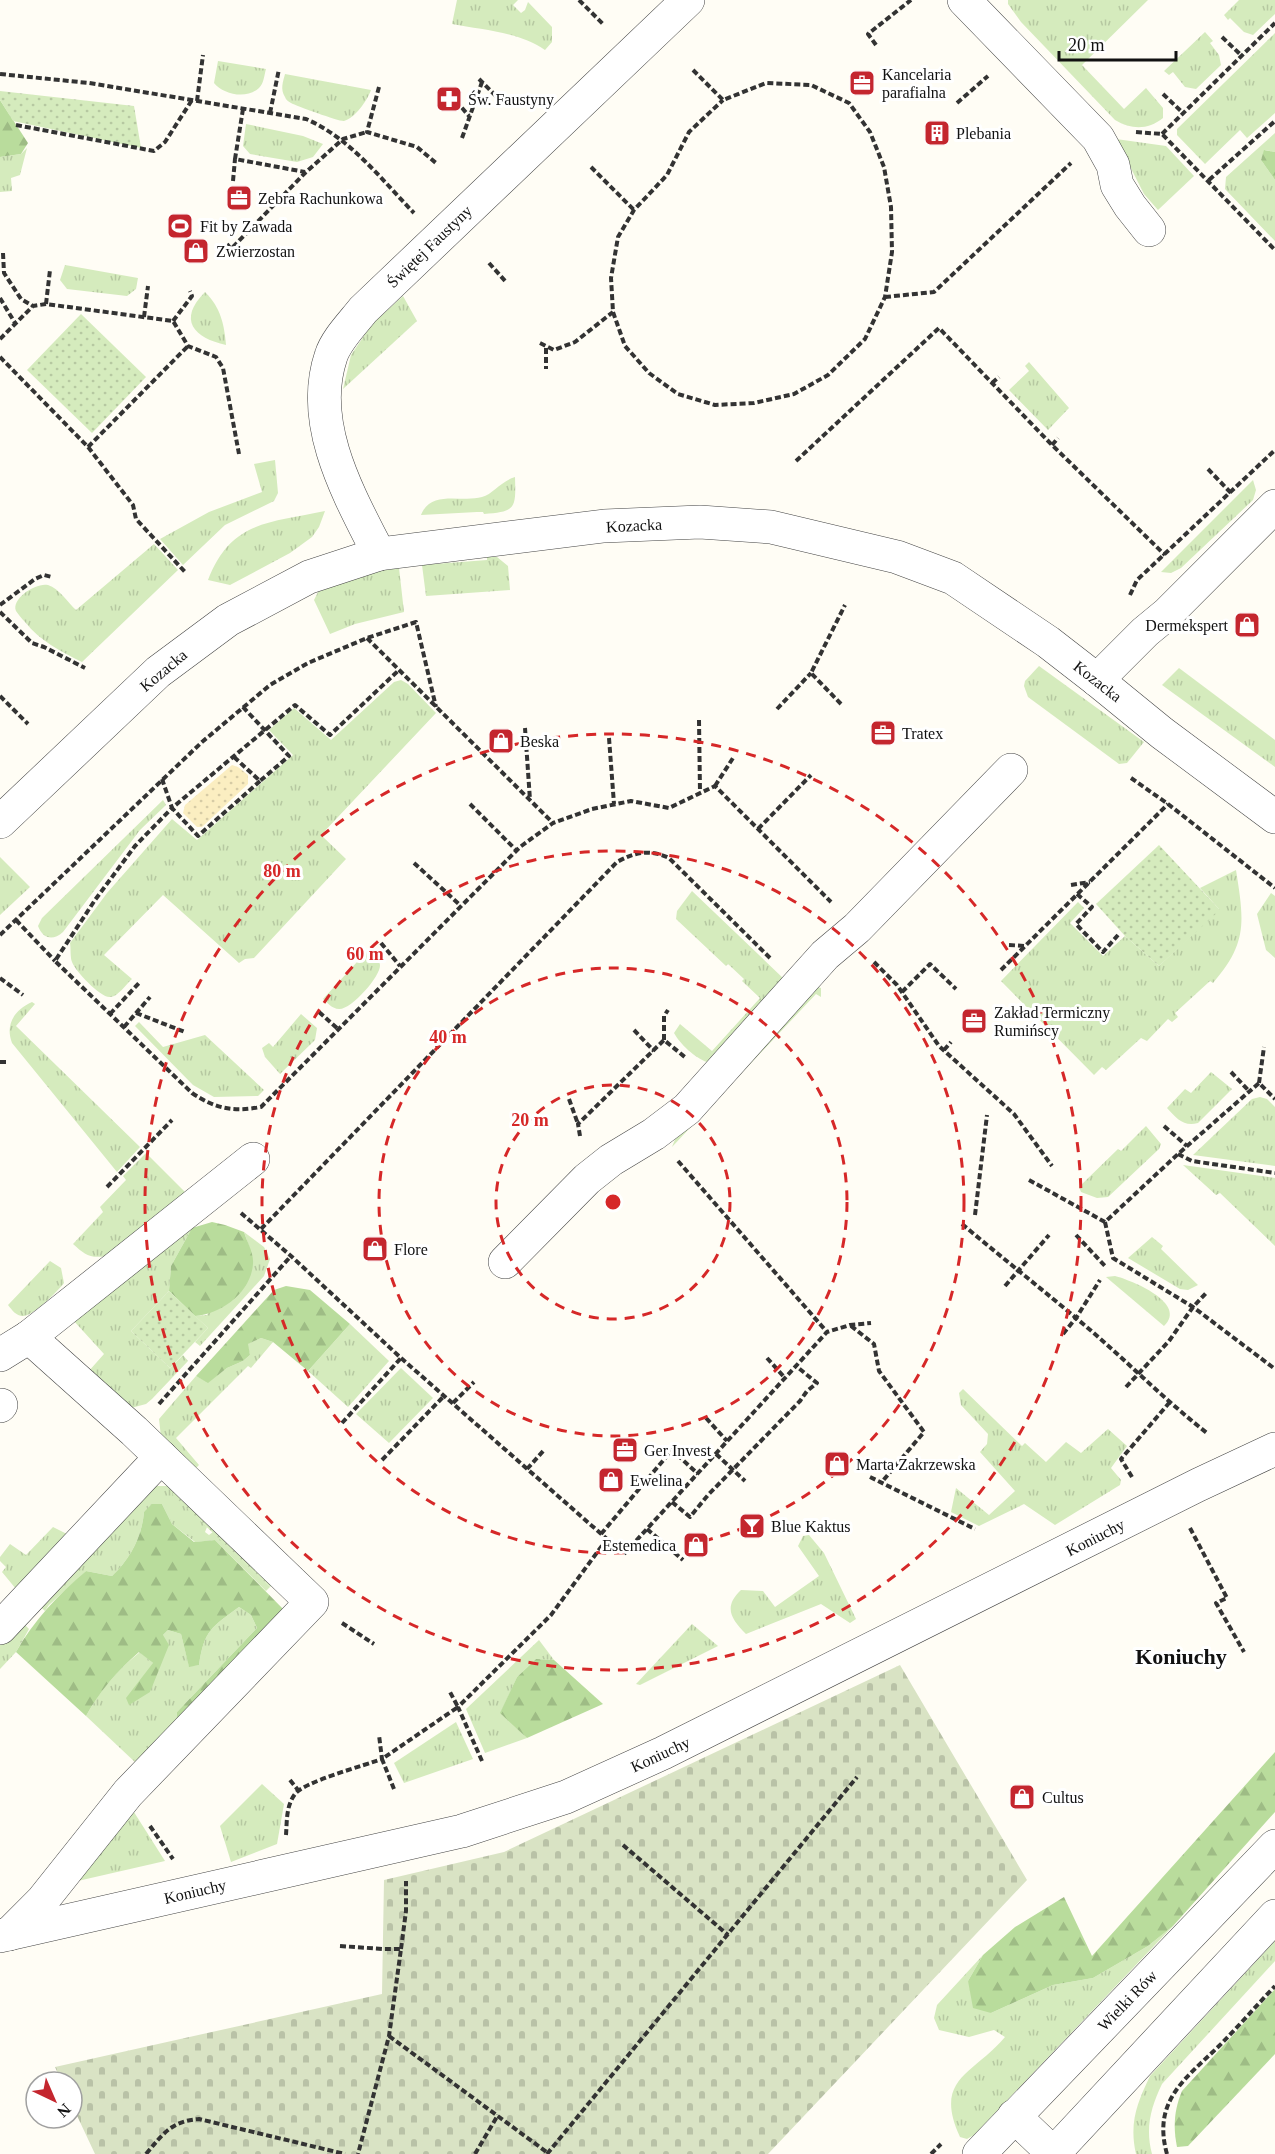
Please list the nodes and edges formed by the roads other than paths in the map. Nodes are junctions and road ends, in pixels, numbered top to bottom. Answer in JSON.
{"nodes":[{"id":1,"x":688,"y":0,"type":"edge"},
{"id":2,"x":964,"y":0,"type":"edge"},
{"id":3,"x":1149,"y":230,"type":"dead end"},
{"id":4,"x":1275,"y":506,"type":"edge"},
{"id":5,"x":379,"y":554,"type":"junction"},
{"id":6,"x":1097,"y":680,"type":"junction"},
{"id":7,"x":1011,"y":770,"type":"dead end"},
{"id":8,"x":1275,"y":817,"type":"edge"},
{"id":9,"x":0,"y":822,"type":"edge"},
{"id":10,"x":253,"y":1158,"type":"dead end"},
{"id":11,"x":505,"y":1263,"type":"dead end"},
{"id":12,"x":29,"y":1337,"type":"junction"},
{"id":13,"x":0,"y":1355,"type":"edge"},
{"id":14,"x":1275,"y":1449,"type":"edge"},
{"id":15,"x":161,"y":1457,"type":"junction"},
{"id":16,"x":0,"y":1628,"type":"edge"},
{"id":17,"x":1275,"y":1846,"type":"edge"},
{"id":18,"x":1275,"y":1916,"type":"edge"},
{"id":19,"x":5,"y":1935,"type":"edge"},
{"id":20,"x":1014,"y":2116,"type":"junction"},
{"id":21,"x":979,"y":2154,"type":"edge"},
{"id":22,"x":1054,"y":2154,"type":"edge"}],
"edges":[{"from":1,"to":5,"type":"street","name":"Świętej Faustyny"},
{"from":2,"to":3,"type":"street"},
{"from":4,"to":6,"type":"street"},
{"from":5,"to":6,"type":"street","name":"Kozacka"},
{"from":5,"to":9,"type":"street","name":"Kozacka"},
{"from":6,"to":8,"type":"street","name":"Kozacka"},
{"from":7,"to":11,"type":"street"},
{"from":10,"to":12,"type":"street"},
{"from":12,"to":13,"type":"street"},
{"from":12,"to":15,"type":"street"},
{"from":14,"to":19,"type":"street","name":"Koniuchy"},
{"from":15,"to":16,"type":"street"},
{"from":15,"to":19,"type":"street"},
{"from":17,"to":20,"type":"street","name":"Wielki Rów"},
{"from":18,"to":22,"type":"street"},
{"from":20,"to":21,"type":"street","name":"Wielki Rów"},
{"from":20,"to":22,"type":"street"}]}
